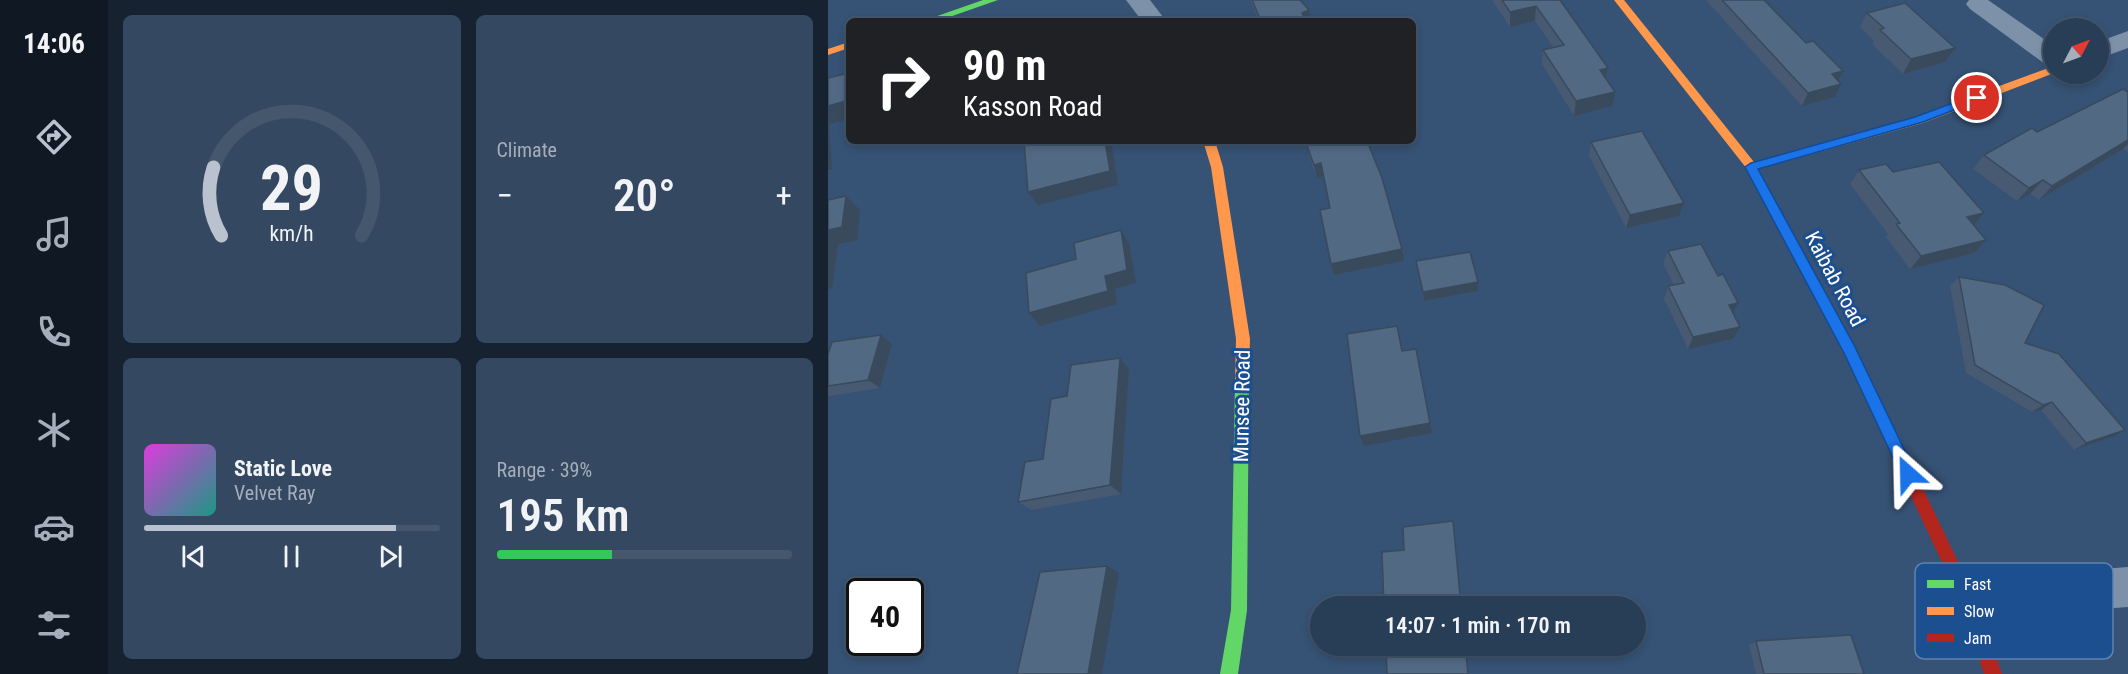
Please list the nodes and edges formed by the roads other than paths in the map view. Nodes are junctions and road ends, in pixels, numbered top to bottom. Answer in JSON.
{"nodes":[{"id":1,"x":993,"y":0,"type":"edge"},
{"id":2,"x":1138,"y":0,"type":"edge"},
{"id":3,"x":1618,"y":0,"type":"edge"},
{"id":4,"x":1978,"y":4,"type":"dead end"},
{"id":5,"x":937,"y":18,"type":"edge"},
{"id":6,"x":1152,"y":18,"type":"edge"},
{"id":7,"x":2128,"y":39,"type":"edge"},
{"id":8,"x":846,"y":46,"type":"edge"},
{"id":9,"x":2109,"y":47,"type":"edge"},
{"id":10,"x":2043,"y":50,"type":"edge"},
{"id":11,"x":828,"y":52,"type":"edge"},
{"id":12,"x":2043,"y":73,"type":"edge"},
{"id":13,"x":1210,"y":144,"type":"edge"},
{"id":14,"x":1751,"y":167,"type":"junction"},
{"id":15,"x":1951,"y":563,"type":"edge"},
{"id":16,"x":2128,"y":587,"type":"edge"},
{"id":17,"x":2113,"y":588,"type":"edge"},
{"id":18,"x":1988,"y":659,"type":"edge"},
{"id":19,"x":1229,"y":674,"type":"edge"},
{"id":20,"x":1993,"y":674,"type":"edge"}],
"edges":[{"from":1,"to":5,"type":"street"},
{"from":2,"to":6,"type":"street"},
{"from":3,"to":14,"type":"street","name":"Kaibab Road"},
{"from":4,"to":10,"type":"street"},
{"from":7,"to":9,"type":"street"},
{"from":8,"to":11,"type":"street"},
{"from":12,"to":14,"type":"street"},
{"from":13,"to":19,"type":"street","name":"Munsee Road"},
{"from":14,"to":15,"type":"street","name":"Kaibab Road"},
{"from":16,"to":17,"type":"street"},
{"from":18,"to":20,"type":"street","name":"Kaibab Road"}]}
